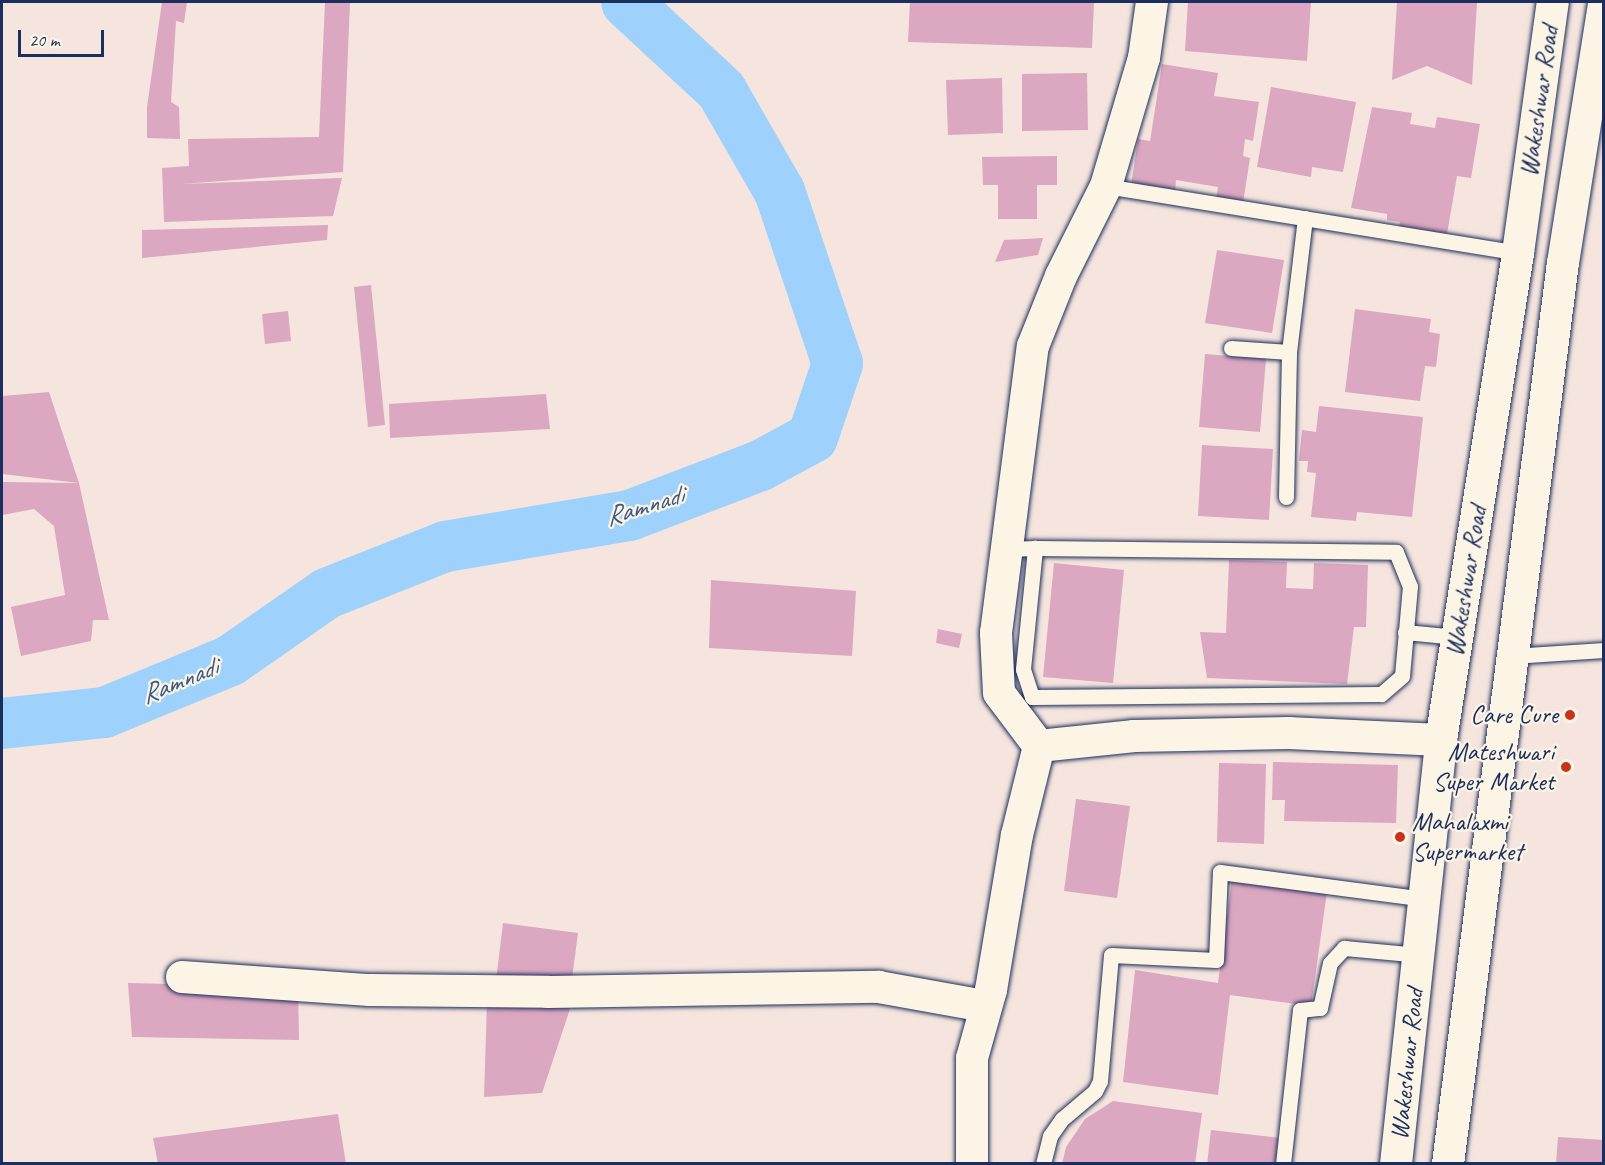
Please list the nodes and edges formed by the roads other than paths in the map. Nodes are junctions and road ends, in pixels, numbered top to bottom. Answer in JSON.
{"nodes":[{"id":1,"x":1152,"y":2,"type":"edge"},
{"id":2,"x":1553,"y":2,"type":"edge"},
{"id":3,"x":1604,"y":5,"type":"edge"},
{"id":4,"x":1106,"y":186,"type":"junction"},
{"id":5,"x":1305,"y":218,"type":"junction"},
{"id":6,"x":1518,"y":253,"type":"junction"},
{"id":7,"x":1230,"y":348,"type":"dead end"},
{"id":8,"x":1289,"y":352,"type":"junction"},
{"id":9,"x":1286,"y":497,"type":"dead end"},
{"id":10,"x":1021,"y":548,"type":"junction"},
{"id":11,"x":1406,"y":633,"type":"junction"},
{"id":12,"x":1457,"y":637,"type":"junction"},
{"id":13,"x":1604,"y":650,"type":"edge"},
{"id":14,"x":1512,"y":656,"type":"junction"},
{"id":15,"x":1441,"y":740,"type":"junction"},
{"id":16,"x":1039,"y":746,"type":"junction"},
{"id":17,"x":1424,"y":899,"type":"junction"},
{"id":18,"x":1419,"y":955,"type":"junction"},
{"id":19,"x":182,"y":977,"type":"dead end"},
{"id":20,"x":985,"y":1005,"type":"junction"},
{"id":21,"x":972,"y":1164,"type":"edge"},
{"id":22,"x":1043,"y":1164,"type":"edge"},
{"id":23,"x":1283,"y":1164,"type":"edge"},
{"id":24,"x":1396,"y":1164,"type":"edge"},
{"id":25,"x":1448,"y":1164,"type":"edge"}],
"edges":[{"from":1,"to":4,"type":"street"},
{"from":2,"to":6,"type":"street","name":"Wakeshwar Road"},
{"from":3,"to":14,"type":"street","name":"Wakeshwar Road"},
{"from":4,"to":5,"type":"lane"},
{"from":4,"to":10,"type":"street"},
{"from":5,"to":6,"type":"lane"},
{"from":5,"to":8,"type":"lane"},
{"from":6,"to":12,"type":"street","name":"Wakeshwar Road"},
{"from":7,"to":8,"type":"lane"},
{"from":8,"to":9,"type":"lane"},
{"from":10,"to":11,"type":"lane"},
{"from":10,"to":11,"type":"lane"},
{"from":10,"to":16,"type":"street"},
{"from":11,"to":12,"type":"lane"},
{"from":12,"to":15,"type":"street","name":"Wakeshwar Road"},
{"from":13,"to":14,"type":"lane"},
{"from":14,"to":25,"type":"street","name":"Wakeshwar Road"},
{"from":15,"to":16,"type":"street"},
{"from":15,"to":17,"type":"street","name":"Wakeshwar Road"},
{"from":16,"to":20,"type":"street"},
{"from":17,"to":18,"type":"street","name":"Wakeshwar Road"},
{"from":17,"to":22,"type":"lane"},
{"from":18,"to":23,"type":"lane"},
{"from":18,"to":24,"type":"street","name":"Wakeshwar Road"},
{"from":19,"to":20,"type":"street"},
{"from":20,"to":21,"type":"street"}]}
